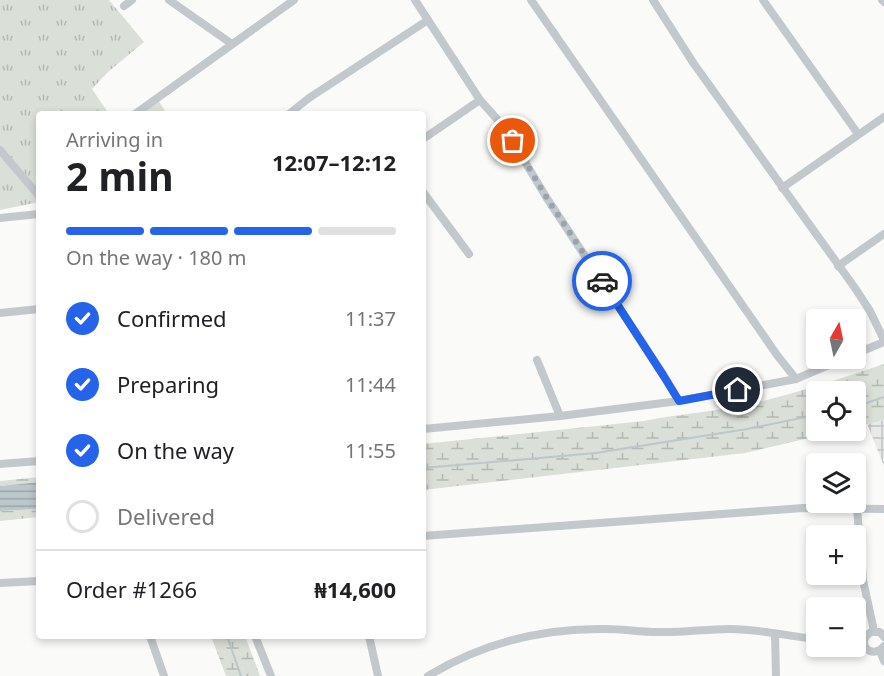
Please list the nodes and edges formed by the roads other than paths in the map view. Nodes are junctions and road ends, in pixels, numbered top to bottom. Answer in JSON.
{"nodes":[{"id":1,"x":132,"y":0,"type":"edge"},
{"id":2,"x":169,"y":0,"type":"edge"},
{"id":3,"x":294,"y":0,"type":"edge"},
{"id":4,"x":415,"y":0,"type":"edge"},
{"id":5,"x":531,"y":0,"type":"edge"},
{"id":6,"x":653,"y":0,"type":"edge"},
{"id":7,"x":763,"y":0,"type":"edge"},
{"id":8,"x":124,"y":6,"type":"dead end"},
{"id":9,"x":429,"y":20,"type":"junction"},
{"id":10,"x":232,"y":44,"type":"junction"},
{"id":11,"x":480,"y":100,"type":"junction"},
{"id":12,"x":139,"y":111,"type":"edge"},
{"id":13,"x":293,"y":111,"type":"edge"},
{"id":14,"x":884,"y":117,"type":"edge"},
{"id":15,"x":858,"y":134,"type":"junction"},
{"id":16,"x":426,"y":137,"type":"edge"},
{"id":17,"x":0,"y":150,"type":"edge"},
{"id":18,"x":782,"y":188,"type":"junction"},
{"id":19,"x":36,"y":192,"type":"edge"},
{"id":20,"x":426,"y":196,"type":"edge"},
{"id":21,"x":36,"y":214,"type":"edge"},
{"id":22,"x":0,"y":218,"type":"edge"},
{"id":23,"x":884,"y":234,"type":"edge"},
{"id":24,"x":469,"y":254,"type":"dead end"},
{"id":25,"x":838,"y":266,"type":"junction"},
{"id":26,"x":36,"y":309,"type":"edge"},
{"id":27,"x":0,"y":313,"type":"edge"},
{"id":28,"x":884,"y":341,"type":"edge"},
{"id":29,"x":866,"y":349,"type":"edge"},
{"id":30,"x":537,"y":360,"type":"dead end"},
{"id":31,"x":819,"y":369,"type":"edge"},
{"id":32,"x":796,"y":379,"type":"junction"},
{"id":33,"x":679,"y":401,"type":"junction"},
{"id":34,"x":560,"y":416,"type":"junction"},
{"id":35,"x":426,"y":429,"type":"edge"},
{"id":36,"x":36,"y":461,"type":"edge"},
{"id":37,"x":0,"y":464,"type":"edge"},
{"id":38,"x":806,"y":508,"type":"edge"},
{"id":39,"x":866,"y":508,"type":"edge"},
{"id":40,"x":884,"y":509,"type":"edge"},
{"id":41,"x":857,"y":513,"type":"edge"},
{"id":42,"x":426,"y":536,"type":"edge"},
{"id":43,"x":36,"y":581,"type":"edge"},
{"id":44,"x":0,"y":583,"type":"edge"},
{"id":45,"x":874,"y":631,"type":"junction"},
{"id":46,"x":774,"y":634,"type":"junction"},
{"id":47,"x":866,"y":635,"type":"edge"},
{"id":48,"x":883,"y":635,"type":"edge"},
{"id":49,"x":806,"y":638,"type":"edge"},
{"id":50,"x":151,"y":639,"type":"edge"},
{"id":51,"x":256,"y":639,"type":"edge"},
{"id":52,"x":370,"y":639,"type":"edge"},
{"id":53,"x":866,"y":648,"type":"edge"},
{"id":54,"x":882,"y":649,"type":"edge"},
{"id":55,"x":884,"y":661,"type":"edge"},
{"id":56,"x":164,"y":676,"type":"edge"},
{"id":57,"x":272,"y":676,"type":"edge"},
{"id":58,"x":378,"y":676,"type":"edge"},
{"id":59,"x":428,"y":676,"type":"edge"},
{"id":60,"x":776,"y":676,"type":"edge"}],
"edges":[{"from":1,"to":8,"type":"street"},
{"from":2,"to":10,"type":"street"},
{"from":3,"to":10,"type":"street"},
{"from":4,"to":9,"type":"street"},
{"from":5,"to":32,"type":"street"},
{"from":6,"to":18,"type":"street"},
{"from":7,"to":15,"type":"street"},
{"from":9,"to":11,"type":"street"},
{"from":9,"to":13,"type":"street"},
{"from":10,"to":12,"type":"street"},
{"from":11,"to":16,"type":"street"},
{"from":11,"to":33,"type":"street"},
{"from":14,"to":15,"type":"street"},
{"from":15,"to":18,"type":"street"},
{"from":17,"to":19,"type":"street"},
{"from":18,"to":25,"type":"street"},
{"from":20,"to":24,"type":"street"},
{"from":21,"to":22,"type":"street"},
{"from":23,"to":25,"type":"street"},
{"from":25,"to":28,"type":"street"},
{"from":26,"to":27,"type":"street"},
{"from":28,"to":29,"type":"street"},
{"from":30,"to":34,"type":"street"},
{"from":31,"to":32,"type":"street"},
{"from":32,"to":33,"type":"street"},
{"from":33,"to":34,"type":"street"},
{"from":34,"to":35,"type":"street"},
{"from":36,"to":37,"type":"street"},
{"from":38,"to":42,"type":"street"},
{"from":39,"to":40,"type":"street"},
{"from":41,"to":45,"type":"street"},
{"from":43,"to":44,"type":"street"},
{"from":45,"to":47,"type":"street"},
{"from":45,"to":48,"type":"street"},
{"from":46,"to":49,"type":"street"},
{"from":46,"to":59,"type":"street"},
{"from":46,"to":60,"type":"street"},
{"from":50,"to":56,"type":"street"},
{"from":51,"to":57,"type":"street"},
{"from":52,"to":58,"type":"street"},
{"from":53,"to":54,"type":"street"},
{"from":54,"to":55,"type":"street"}]}
